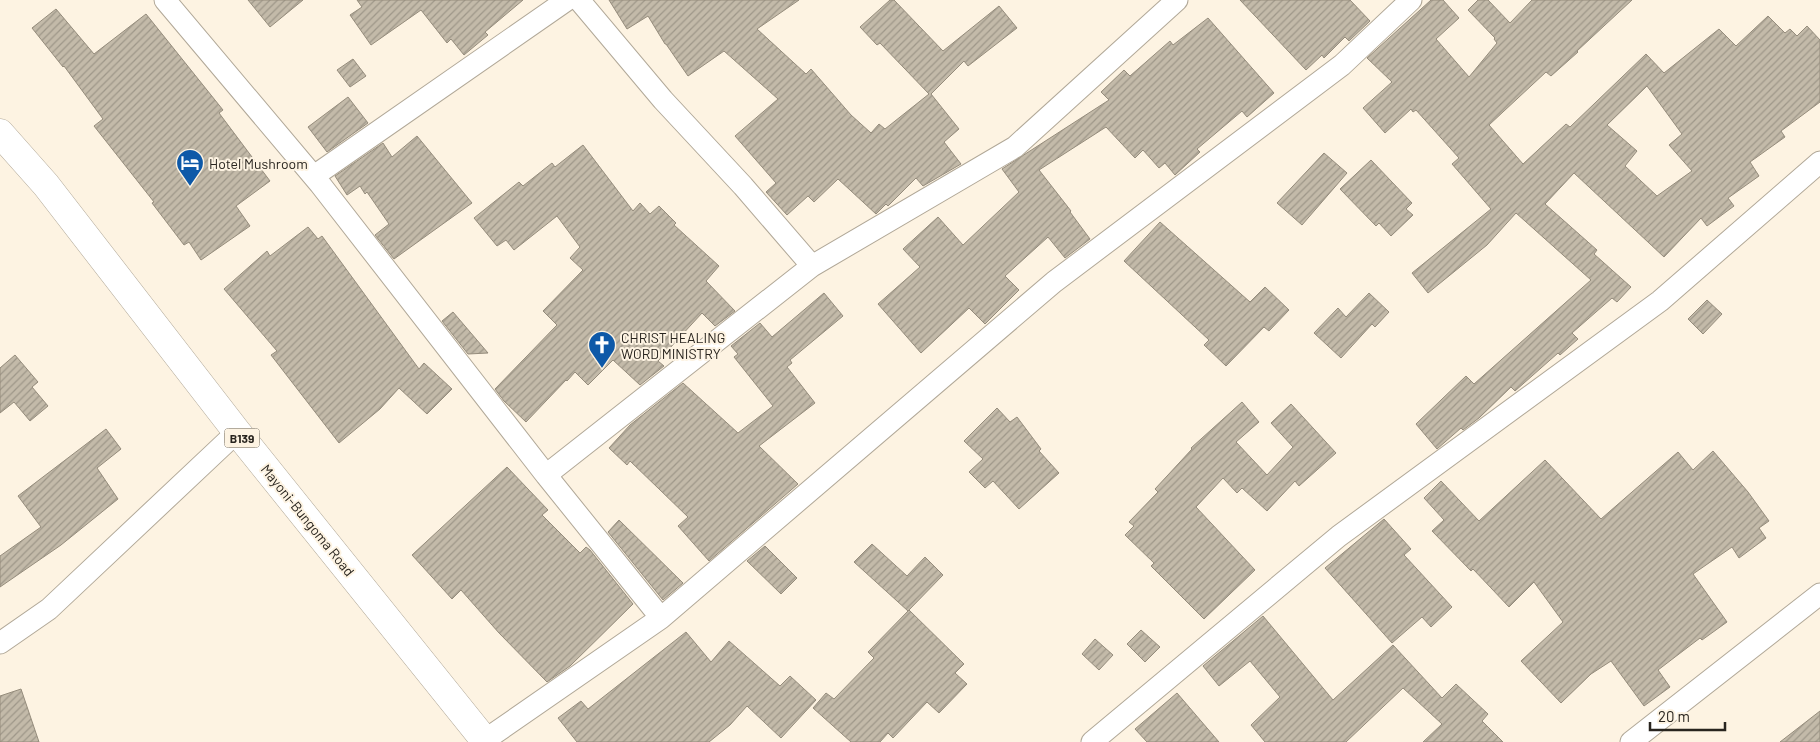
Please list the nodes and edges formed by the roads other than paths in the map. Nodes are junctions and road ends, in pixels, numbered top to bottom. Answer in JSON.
{"nodes":[{"id":1,"x":165,"y":0,"type":"edge"},
{"id":2,"x":567,"y":0,"type":"edge"},
{"id":3,"x":579,"y":0,"type":"edge"},
{"id":4,"x":1177,"y":0,"type":"edge"},
{"id":5,"x":1411,"y":0,"type":"edge"},
{"id":6,"x":0,"y":134,"type":"edge"},
{"id":7,"x":1820,"y":162,"type":"edge"},
{"id":8,"x":314,"y":176,"type":"junction"},
{"id":9,"x":812,"y":266,"type":"junction"},
{"id":10,"x":237,"y":432,"type":"junction"},
{"id":11,"x":546,"y":474,"type":"junction"},
{"id":12,"x":1820,"y":594,"type":"edge"},
{"id":13,"x":661,"y":618,"type":"junction"},
{"id":14,"x":0,"y":643,"type":"edge"},
{"id":15,"x":486,"y":741,"type":"edge"},
{"id":16,"x":1092,"y":742,"type":"edge"},
{"id":17,"x":1631,"y":742,"type":"edge"}],
"edges":[{"from":1,"to":8,"type":"street"},
{"from":2,"to":8,"type":"street"},
{"from":3,"to":9,"type":"street"},
{"from":4,"to":9,"type":"street"},
{"from":5,"to":13,"type":"street"},
{"from":6,"to":10,"type":"main road","name":"Mayoni-Bungoma Road","number":"B139"},
{"from":7,"to":16,"type":"street"},
{"from":8,"to":11,"type":"street"},
{"from":9,"to":11,"type":"street"},
{"from":10,"to":14,"type":"street"},
{"from":10,"to":15,"type":"main road","name":"Mayoni-Bungoma Road","number":"B139"},
{"from":11,"to":13,"type":"street"},
{"from":12,"to":17,"type":"street"},
{"from":13,"to":15,"type":"street"}]}
